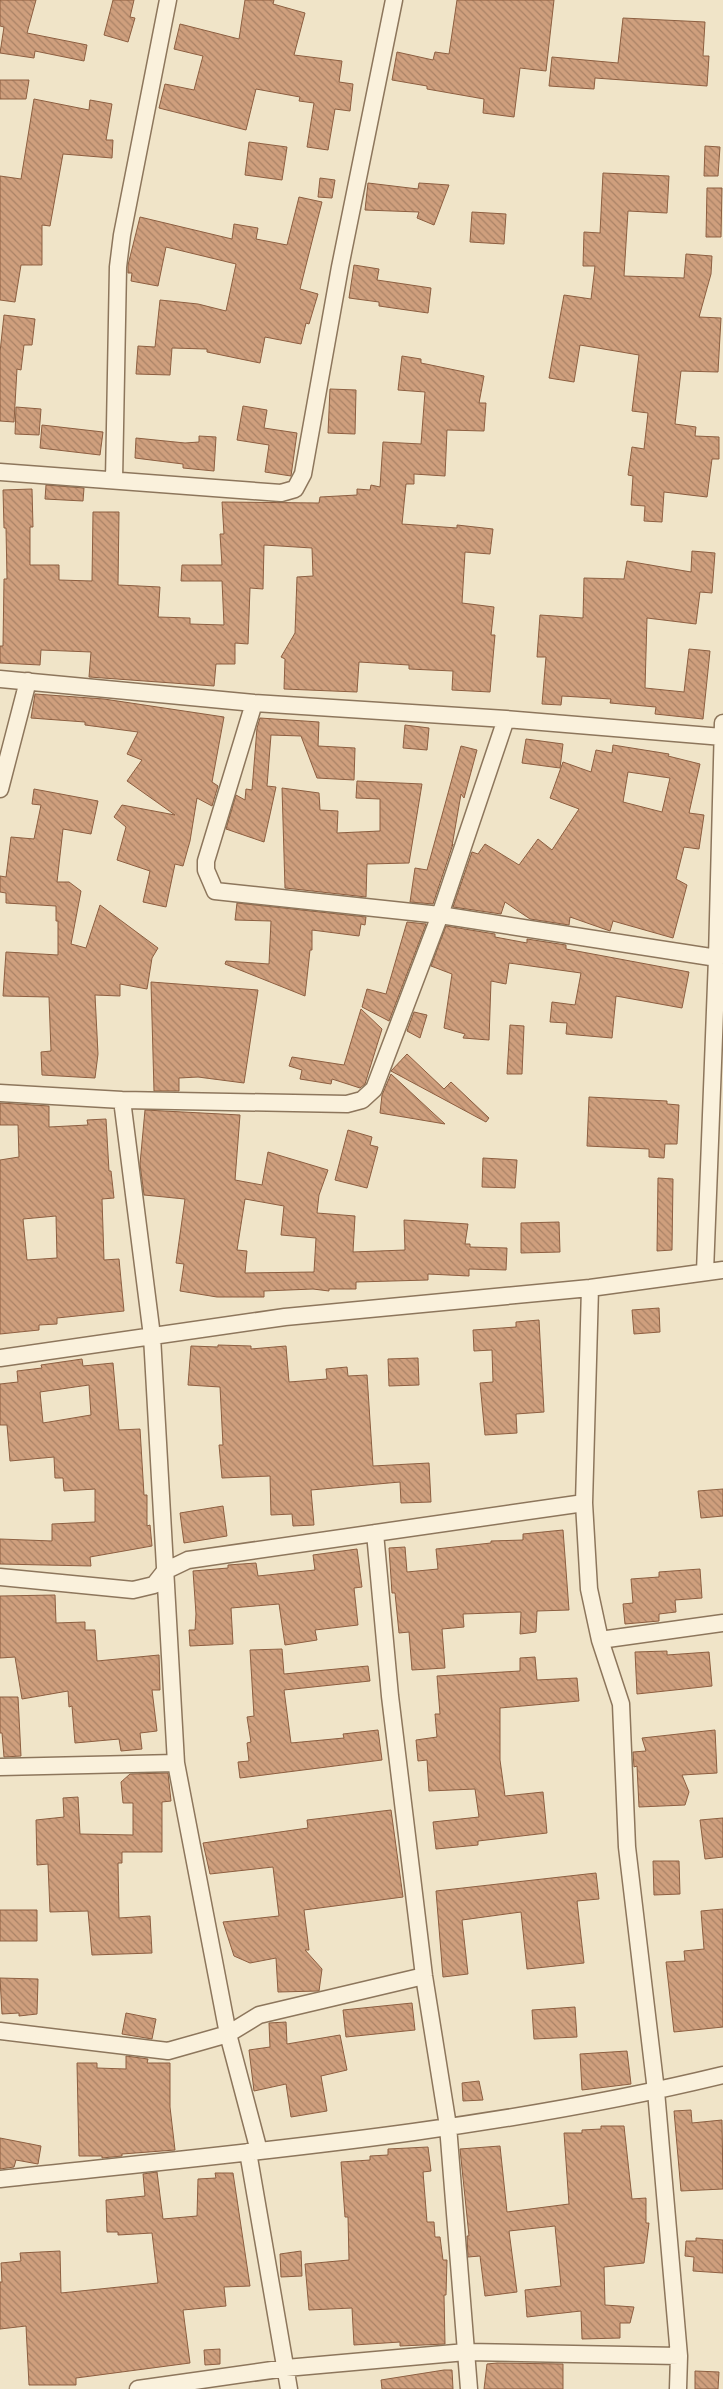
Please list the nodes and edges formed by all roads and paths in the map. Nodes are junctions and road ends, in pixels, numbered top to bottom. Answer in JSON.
{"nodes":[{"id":1,"x":168,"y":0,"type":"edge"},
{"id":2,"x":394,"y":0,"type":"edge"},
{"id":3,"x":0,"y":472,"type":"edge"},
{"id":4,"x":114,"y":480,"type":"junction"},
{"id":5,"x":0,"y":679,"type":"edge"},
{"id":6,"x":28,"y":681,"type":"junction"},
{"id":7,"x":254,"y":704,"type":"junction"},
{"id":8,"x":506,"y":719,"type":"junction"},
{"id":9,"x":723,"y":733,"type":"edge"},
{"id":10,"x":0,"y":789,"type":"edge"},
{"id":11,"x":440,"y":915,"type":"junction"},
{"id":12,"x":718,"y":958,"type":"junction"},
{"id":13,"x":0,"y":1093,"type":"edge"},
{"id":14,"x":122,"y":1100,"type":"junction"},
{"id":15,"x":723,"y":1270,"type":"edge"},
{"id":16,"x":705,"y":1272,"type":"junction"},
{"id":17,"x":590,"y":1288,"type":"junction"},
{"id":18,"x":152,"y":1336,"type":"junction"},
{"id":19,"x":0,"y":1358,"type":"edge"},
{"id":20,"x":584,"y":1503,"type":"junction"},
{"id":21,"x":375,"y":1533,"type":"junction"},
{"id":22,"x":165,"y":1571,"type":"junction"},
{"id":23,"x":0,"y":1576,"type":"edge"},
{"id":24,"x":723,"y":1623,"type":"edge"},
{"id":25,"x":600,"y":1640,"type":"junction"},
{"id":26,"x":176,"y":1763,"type":"junction"},
{"id":27,"x":0,"y":1767,"type":"edge"},
{"id":28,"x":424,"y":1976,"type":"junction"},
{"id":29,"x":0,"y":2031,"type":"edge"},
{"id":30,"x":228,"y":2034,"type":"junction"},
{"id":31,"x":723,"y":2075,"type":"edge"},
{"id":32,"x":656,"y":2091,"type":"junction"},
{"id":33,"x":448,"y":2126,"type":"junction"},
{"id":34,"x":253,"y":2152,"type":"junction"},
{"id":35,"x":0,"y":2179,"type":"edge"},
{"id":36,"x":466,"y":2352,"type":"junction"},
{"id":37,"x":679,"y":2356,"type":"junction"},
{"id":38,"x":286,"y":2368,"type":"junction"},
{"id":39,"x":138,"y":2389,"type":"edge"},
{"id":40,"x":289,"y":2389,"type":"edge"},
{"id":41,"x":469,"y":2389,"type":"edge"},
{"id":42,"x":678,"y":2389,"type":"edge"}],
"edges":[{"from":1,"to":4,"type":"street"},
{"from":2,"to":4,"type":"street"},
{"from":3,"to":4,"type":"street"},
{"from":5,"to":6,"type":"street"},
{"from":6,"to":7,"type":"street"},
{"from":6,"to":10,"type":"street"},
{"from":7,"to":8,"type":"street"},
{"from":7,"to":11,"type":"street"},
{"from":8,"to":9,"type":"street"},
{"from":8,"to":11,"type":"street"},
{"from":9,"to":12,"type":"street"},
{"from":11,"to":12,"type":"street"},
{"from":11,"to":14,"type":"street"},
{"from":12,"to":16,"type":"street"},
{"from":13,"to":14,"type":"street"},
{"from":14,"to":18,"type":"street"},
{"from":15,"to":16,"type":"street"},
{"from":16,"to":17,"type":"street"},
{"from":17,"to":18,"type":"street"},
{"from":17,"to":20,"type":"street"},
{"from":18,"to":19,"type":"street"},
{"from":18,"to":22,"type":"street"},
{"from":20,"to":21,"type":"street"},
{"from":20,"to":25,"type":"street"},
{"from":21,"to":22,"type":"street"},
{"from":21,"to":28,"type":"street"},
{"from":22,"to":23,"type":"street"},
{"from":22,"to":26,"type":"street"},
{"from":24,"to":25,"type":"street"},
{"from":25,"to":32,"type":"street"},
{"from":26,"to":27,"type":"street"},
{"from":26,"to":30,"type":"street"},
{"from":28,"to":30,"type":"street"},
{"from":28,"to":33,"type":"street"},
{"from":29,"to":30,"type":"street"},
{"from":30,"to":34,"type":"street"},
{"from":31,"to":32,"type":"street"},
{"from":32,"to":33,"type":"street"},
{"from":32,"to":37,"type":"street"},
{"from":33,"to":34,"type":"street"},
{"from":33,"to":36,"type":"street"},
{"from":34,"to":35,"type":"street"},
{"from":34,"to":38,"type":"street"},
{"from":36,"to":37,"type":"street"},
{"from":36,"to":38,"type":"street"},
{"from":36,"to":41,"type":"street"},
{"from":37,"to":42,"type":"street"},
{"from":38,"to":39,"type":"street"},
{"from":38,"to":40,"type":"street"}]}
